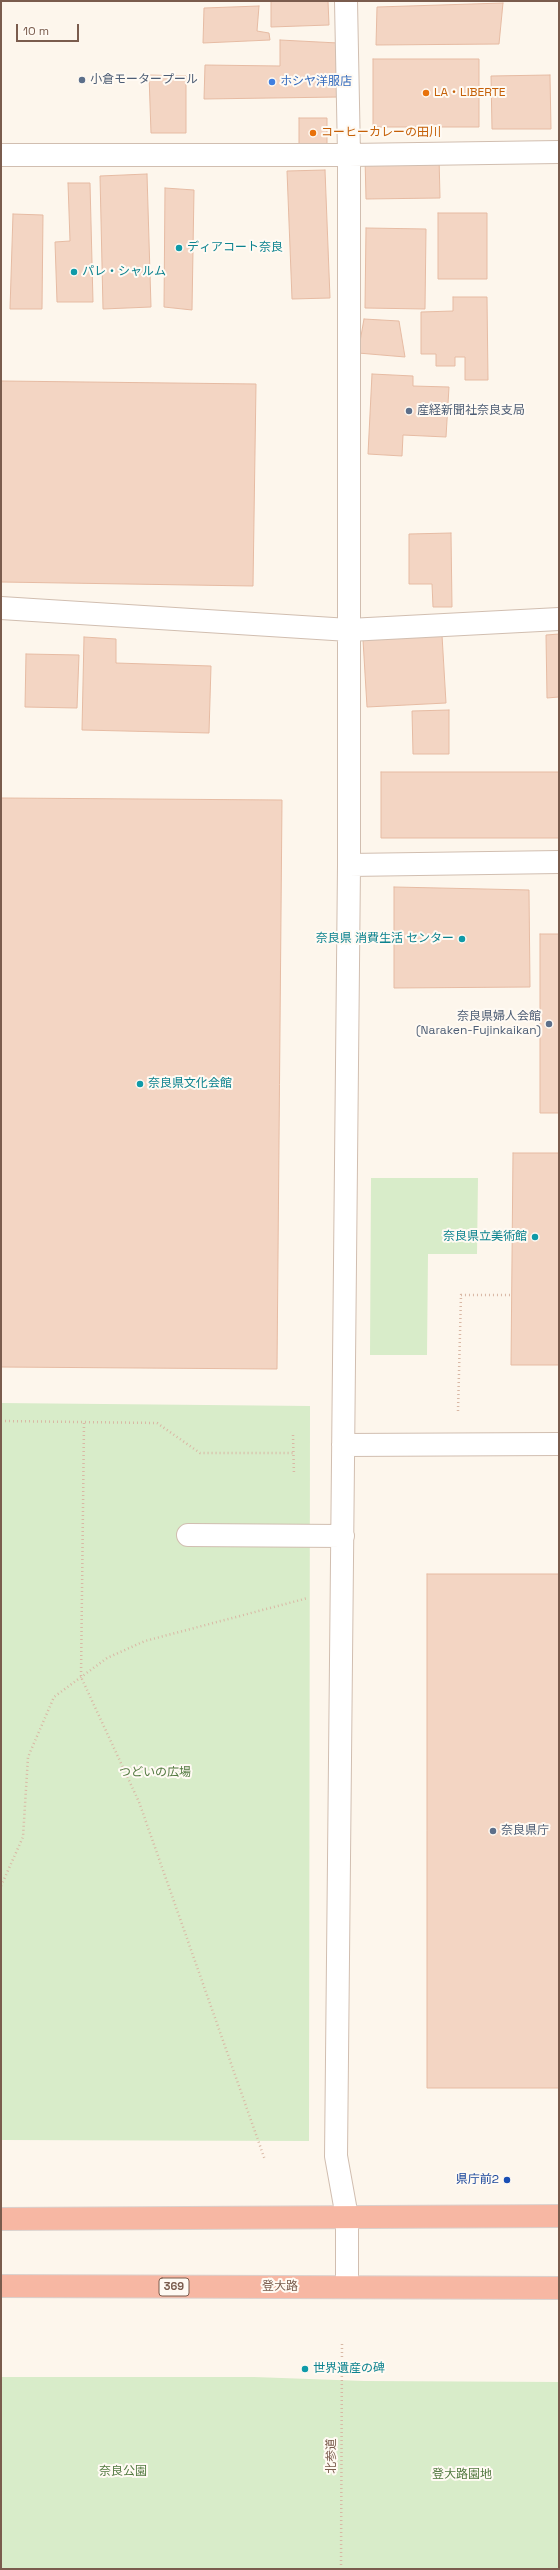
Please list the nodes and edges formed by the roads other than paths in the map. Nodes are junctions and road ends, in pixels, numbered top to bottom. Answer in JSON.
{"nodes":[{"id":1,"x":346,"y":1,"type":"edge"},
{"id":2,"x":559,"y":152,"type":"edge"},
{"id":3,"x":1,"y":155,"type":"edge"},
{"id":4,"x":348,"y":155,"type":"junction"},
{"id":5,"x":1,"y":608,"type":"edge"},
{"id":6,"x":559,"y":619,"type":"edge"},
{"id":7,"x":348,"y":630,"type":"junction"},
{"id":8,"x":559,"y":862,"type":"edge"},
{"id":9,"x":348,"y":865,"type":"junction"},
{"id":10,"x":559,"y":1444,"type":"edge"},
{"id":11,"x":343,"y":1445,"type":"junction"},
{"id":12,"x":188,"y":1535,"type":"dead end"},
{"id":13,"x":343,"y":1536,"type":"junction"},
{"id":14,"x":559,"y":2216,"type":"edge"},
{"id":15,"x":347,"y":2218,"type":"junction"},
{"id":16,"x":1,"y":2219,"type":"edge"},
{"id":17,"x":1,"y":2286,"type":"edge"},
{"id":18,"x":347,"y":2287,"type":"junction"},
{"id":19,"x":559,"y":2288,"type":"edge"}],
"edges":[{"from":1,"to":4,"type":"street"},
{"from":2,"to":4,"type":"street"},
{"from":3,"to":4,"type":"street"},
{"from":4,"to":7,"type":"street"},
{"from":5,"to":7,"type":"street"},
{"from":6,"to":7,"type":"street"},
{"from":7,"to":9,"type":"street"},
{"from":8,"to":9,"type":"street"},
{"from":9,"to":11,"type":"street"},
{"from":10,"to":11,"type":"street"},
{"from":11,"to":13,"type":"street"},
{"from":12,"to":13,"type":"street"},
{"from":13,"to":15,"type":"street"},
{"from":14,"to":15,"type":"highway"},
{"from":15,"to":16,"type":"highway"},
{"from":15,"to":18,"type":"street"},
{"from":17,"to":18,"type":"highway","name":"登大路","number":"369"},
{"from":18,"to":19,"type":"highway","name":"登大路","number":"369"}]}
